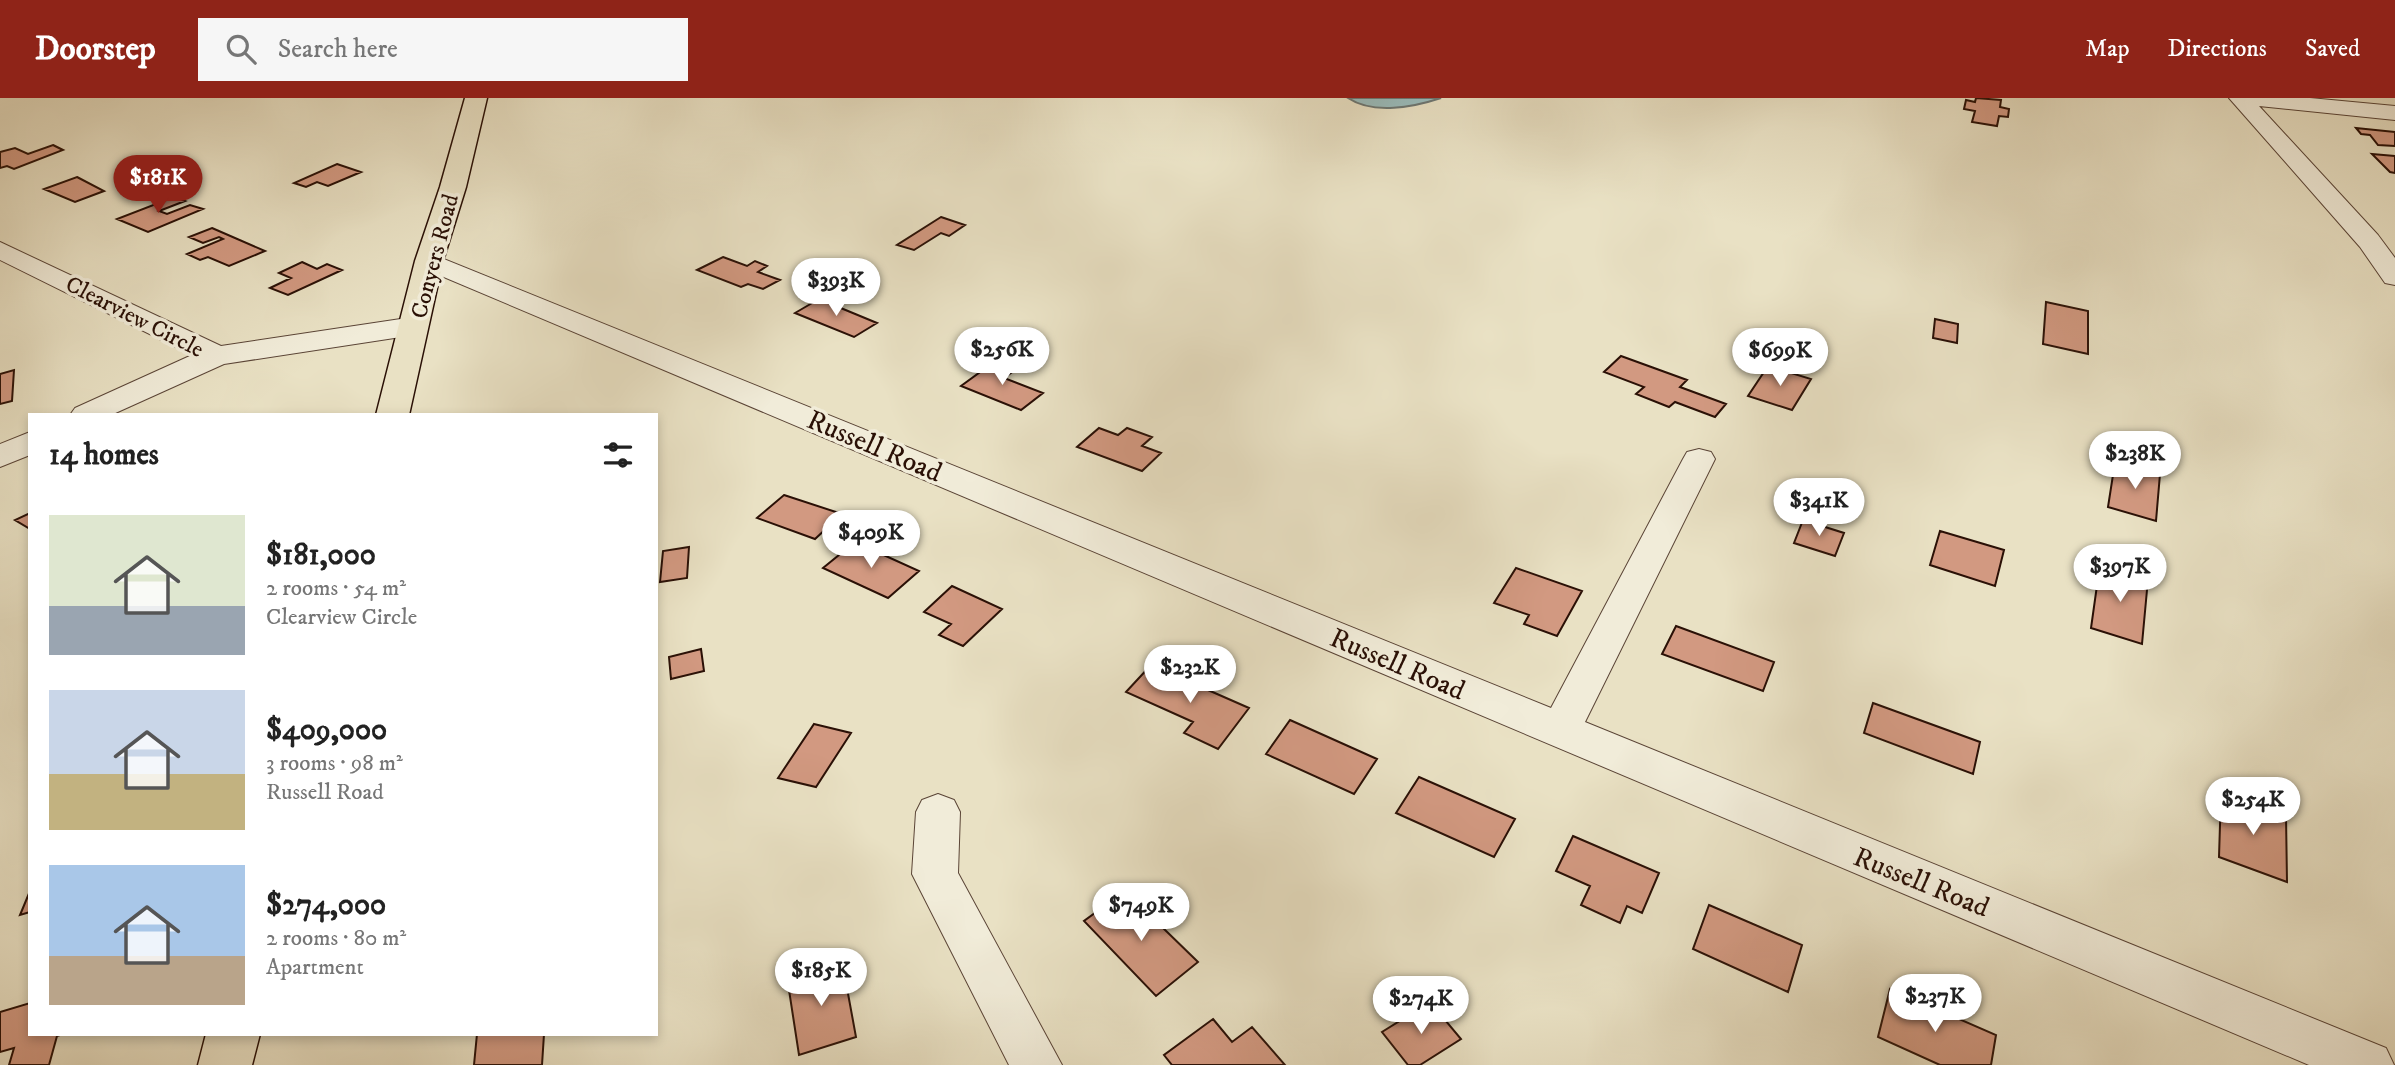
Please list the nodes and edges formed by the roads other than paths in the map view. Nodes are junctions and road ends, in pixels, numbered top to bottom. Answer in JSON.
{"nodes":[{"id":1,"x":476,"y":98,"type":"edge"},
{"id":2,"x":2244,"y":102,"type":"edge"},
{"id":3,"x":2395,"y":113,"type":"edge"},
{"id":4,"x":0,"y":250,"type":"edge"},
{"id":5,"x":429,"y":261,"type":"junction"},
{"id":6,"x":2395,"y":276,"type":"edge"},
{"id":7,"x":414,"y":326,"type":"junction"},
{"id":8,"x":217,"y":356,"type":"junction"},
{"id":9,"x":90,"y":413,"type":"edge"},
{"id":10,"x":392,"y":413,"type":"edge"},
{"id":11,"x":28,"y":443,"type":"edge"},
{"id":12,"x":0,"y":457,"type":"edge"},
{"id":13,"x":1699,"y":459,"type":"dead end"},
{"id":14,"x":1559,"y":732,"type":"junction"},
{"id":15,"x":938,"y":812,"type":"dead end"},
{"id":16,"x":232,"y":1036,"type":"edge"},
{"id":17,"x":225,"y":1065,"type":"edge"},
{"id":18,"x":1037,"y":1065,"type":"edge"},
{"id":19,"x":2368,"y":1065,"type":"edge"}],
"edges":[{"from":1,"to":5,"type":"main road","name":"Conyers Road"},
{"from":2,"to":3,"type":"street"},
{"from":2,"to":6,"type":"street"},
{"from":4,"to":8,"type":"street","name":"Clearview Circle"},
{"from":5,"to":7,"type":"main road","name":"Conyers Road"},
{"from":5,"to":14,"type":"street","name":"Russell Road"},
{"from":7,"to":8,"type":"street"},
{"from":7,"to":10,"type":"main road","name":"Conyers Road"},
{"from":8,"to":9,"type":"street","name":"Clearview Circle"},
{"from":11,"to":12,"type":"street"},
{"from":13,"to":14,"type":"street"},
{"from":14,"to":19,"type":"street","name":"Russell Road"},
{"from":15,"to":18,"type":"street"},
{"from":16,"to":17,"type":"main road"}]}
